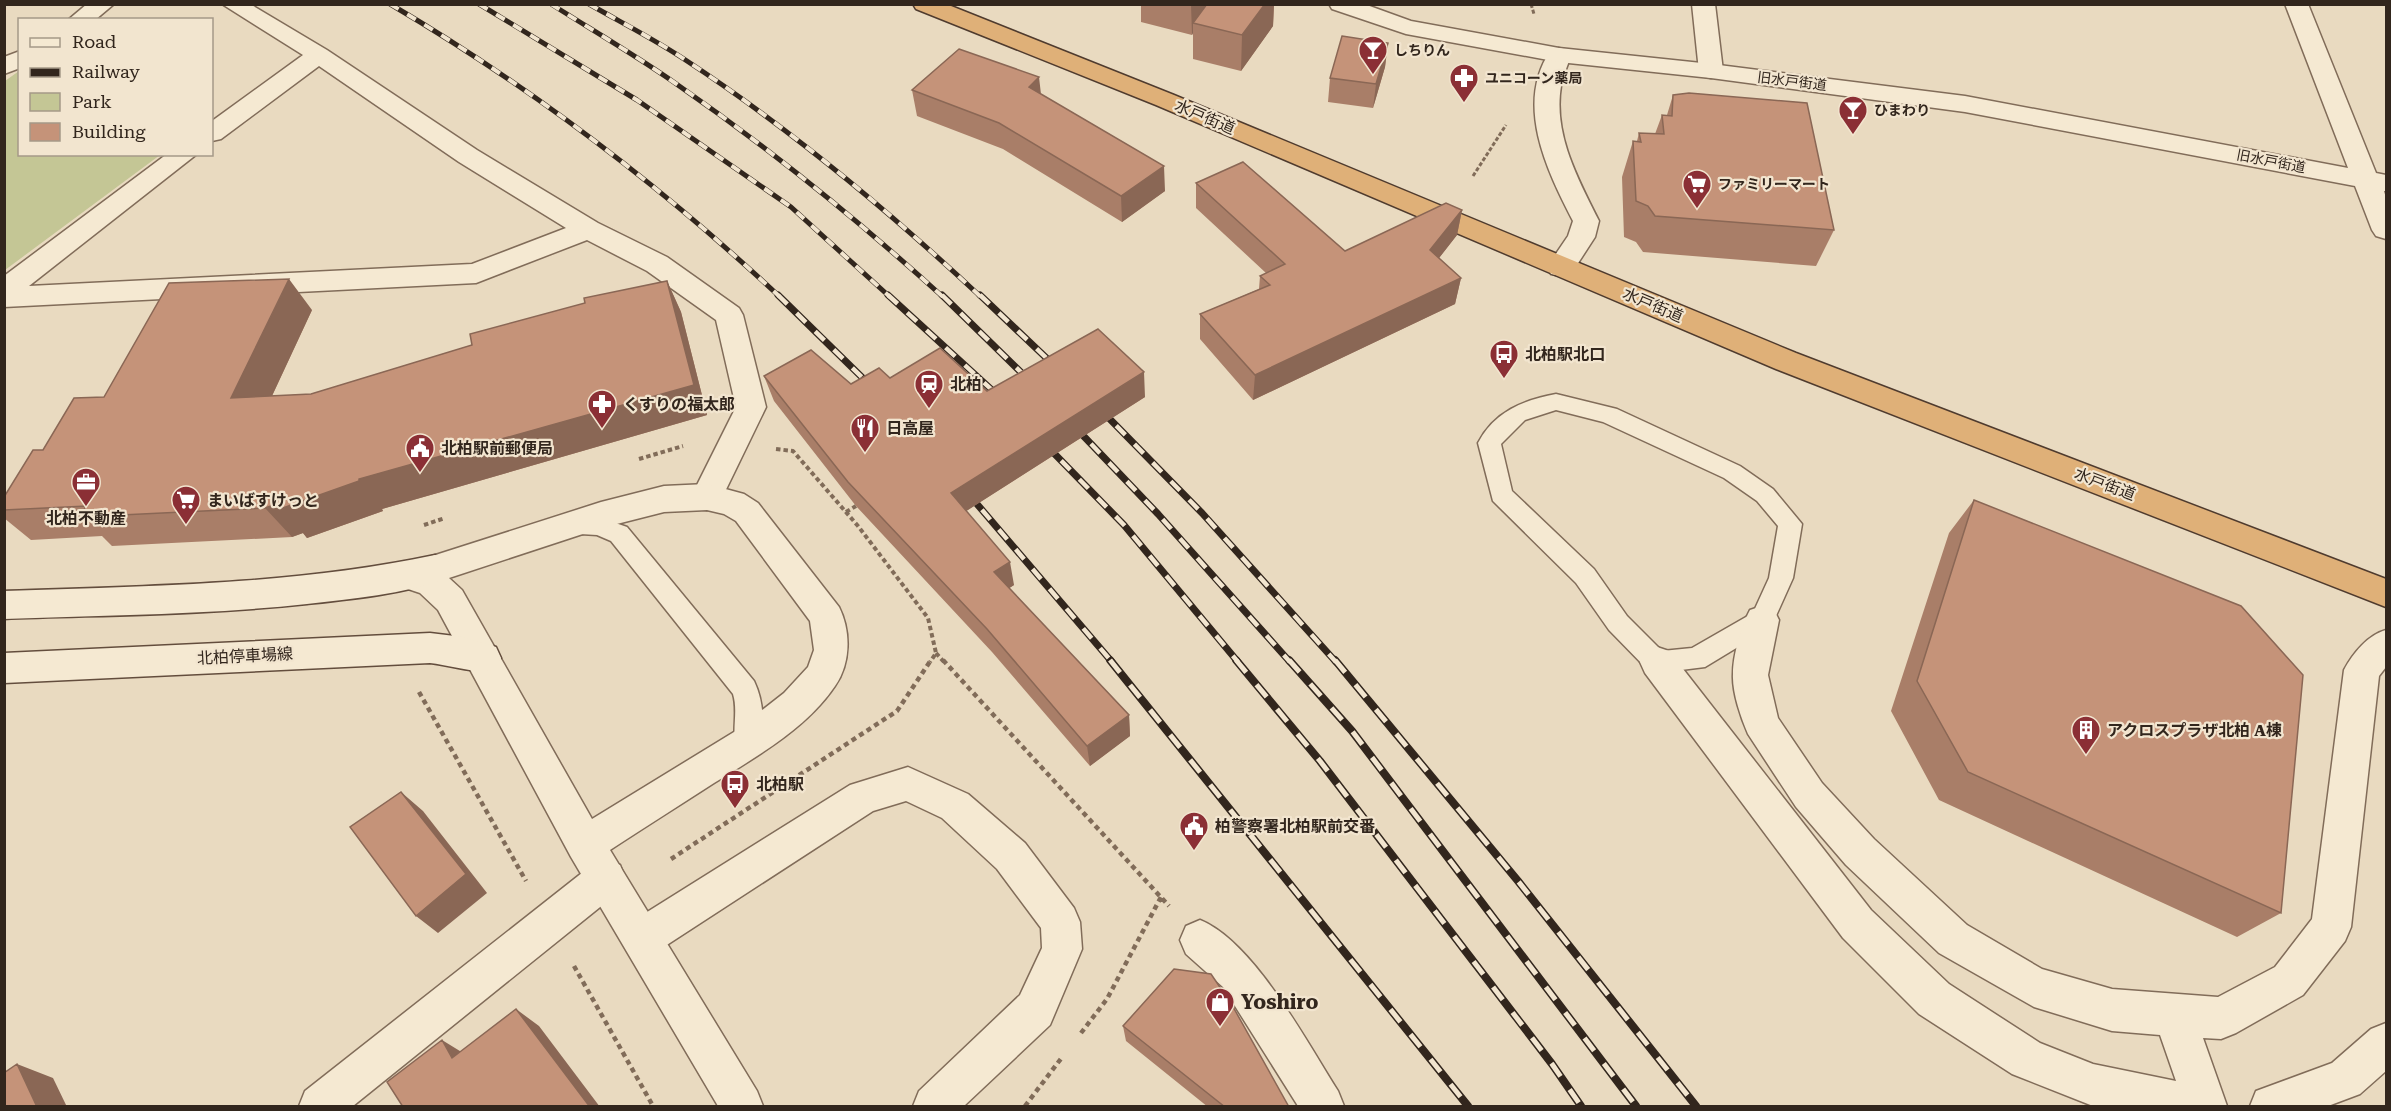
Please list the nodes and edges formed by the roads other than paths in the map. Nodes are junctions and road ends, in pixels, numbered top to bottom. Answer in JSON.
{"nodes":[{"id":1,"x":103,"y":4,"type":"edge"},
{"id":2,"x":233,"y":4,"type":"edge"},
{"id":3,"x":924,"y":4,"type":"edge"},
{"id":4,"x":1340,"y":4,"type":"edge"},
{"id":5,"x":1703,"y":4,"type":"edge"},
{"id":6,"x":2296,"y":4,"type":"edge"},
{"id":7,"x":82,"y":18,"type":"edge"},
{"id":8,"x":319,"y":55,"type":"junction"},
{"id":9,"x":1559,"y":55,"type":"junction"},
{"id":10,"x":18,"y":59,"type":"edge"},
{"id":11,"x":4,"y":67,"type":"edge"},
{"id":12,"x":1711,"y":71,"type":"junction"},
{"id":13,"x":213,"y":107,"type":"edge"},
{"id":14,"x":237,"y":114,"type":"junction"},
{"id":15,"x":213,"y":132,"type":"edge"},
{"id":16,"x":181,"y":156,"type":"edge"},
{"id":17,"x":2377,"y":181,"type":"edge"},
{"id":18,"x":588,"y":229,"type":"junction"},
{"id":19,"x":2386,"y":230,"type":"edge"},
{"id":20,"x":1562,"y":267,"type":"junction"},
{"id":21,"x":4,"y":291,"type":"edge"},
{"id":22,"x":4,"y":297,"type":"edge"},
{"id":23,"x":707,"y":497,"type":"junction"},
{"id":24,"x":569,"y":526,"type":"junction"},
{"id":25,"x":421,"y":572,"type":"junction"},
{"id":26,"x":2386,"y":593,"type":"edge"},
{"id":27,"x":4,"y":604,"type":"edge"},
{"id":28,"x":1762,"y":620,"type":"junction"},
{"id":29,"x":2386,"y":644,"type":"edge"},
{"id":30,"x":484,"y":658,"type":"junction"},
{"id":31,"x":1657,"y":662,"type":"junction"},
{"id":32,"x":4,"y":668,"type":"edge"},
{"id":33,"x":747,"y":743,"type":"junction"},
{"id":34,"x":585,"y":844,"type":"junction"},
{"id":35,"x":606,"y":878,"type":"junction"},
{"id":36,"x":642,"y":938,"type":"junction"},
{"id":37,"x":1200,"y":940,"type":"road end"},
{"id":38,"x":2174,"y":1015,"type":"junction"},
{"id":39,"x":2386,"y":1044,"type":"edge"},
{"id":40,"x":320,"y":1107,"type":"edge"},
{"id":41,"x":742,"y":1107,"type":"edge"},
{"id":42,"x":934,"y":1107,"type":"edge"},
{"id":43,"x":1323,"y":1107,"type":"edge"},
{"id":44,"x":2193,"y":1107,"type":"edge"},
{"id":45,"x":2206,"y":1107,"type":"edge"},
{"id":46,"x":2271,"y":1107,"type":"edge"}],
"edges":[{"from":1,"to":7,"type":"street"},
{"from":2,"to":8,"type":"street"},
{"from":3,"to":20,"type":"highway","name":"水戸街道"},
{"from":4,"to":9,"type":"street","name":"旧水戸街道"},
{"from":5,"to":12,"type":"street"},
{"from":6,"to":17,"type":"street"},
{"from":8,"to":14,"type":"street"},
{"from":8,"to":18,"type":"street"},
{"from":9,"to":12,"type":"street","name":"旧水戸街道"},
{"from":9,"to":20,"type":"street"},
{"from":10,"to":11,"type":"street"},
{"from":12,"to":17,"type":"street","name":"旧水戸街道"},
{"from":13,"to":14,"type":"street"},
{"from":14,"to":15,"type":"street"},
{"from":16,"to":21,"type":"street"},
{"from":17,"to":19,"type":"street"},
{"from":18,"to":22,"type":"street"},
{"from":18,"to":23,"type":"street"},
{"from":20,"to":26,"type":"highway","name":"水戸街道"},
{"from":23,"to":24,"type":"street"},
{"from":23,"to":33,"type":"street"},
{"from":24,"to":25,"type":"street"},
{"from":24,"to":33,"type":"lane"},
{"from":25,"to":27,"type":"street"},
{"from":25,"to":30,"type":"street"},
{"from":28,"to":31,"type":"lane"},
{"from":28,"to":31,"type":"lane"},
{"from":28,"to":38,"type":"street"},
{"from":29,"to":38,"type":"street"},
{"from":30,"to":32,"type":"street","name":"北柏停車場線"},
{"from":30,"to":34,"type":"street"},
{"from":31,"to":44,"type":"street"},
{"from":33,"to":34,"type":"street"},
{"from":34,"to":35,"type":"street"},
{"from":35,"to":36,"type":"street"},
{"from":35,"to":40,"type":"street"},
{"from":36,"to":41,"type":"street"},
{"from":36,"to":42,"type":"street"},
{"from":37,"to":43,"type":"street"},
{"from":38,"to":45,"type":"street"},
{"from":39,"to":46,"type":"street"}]}
